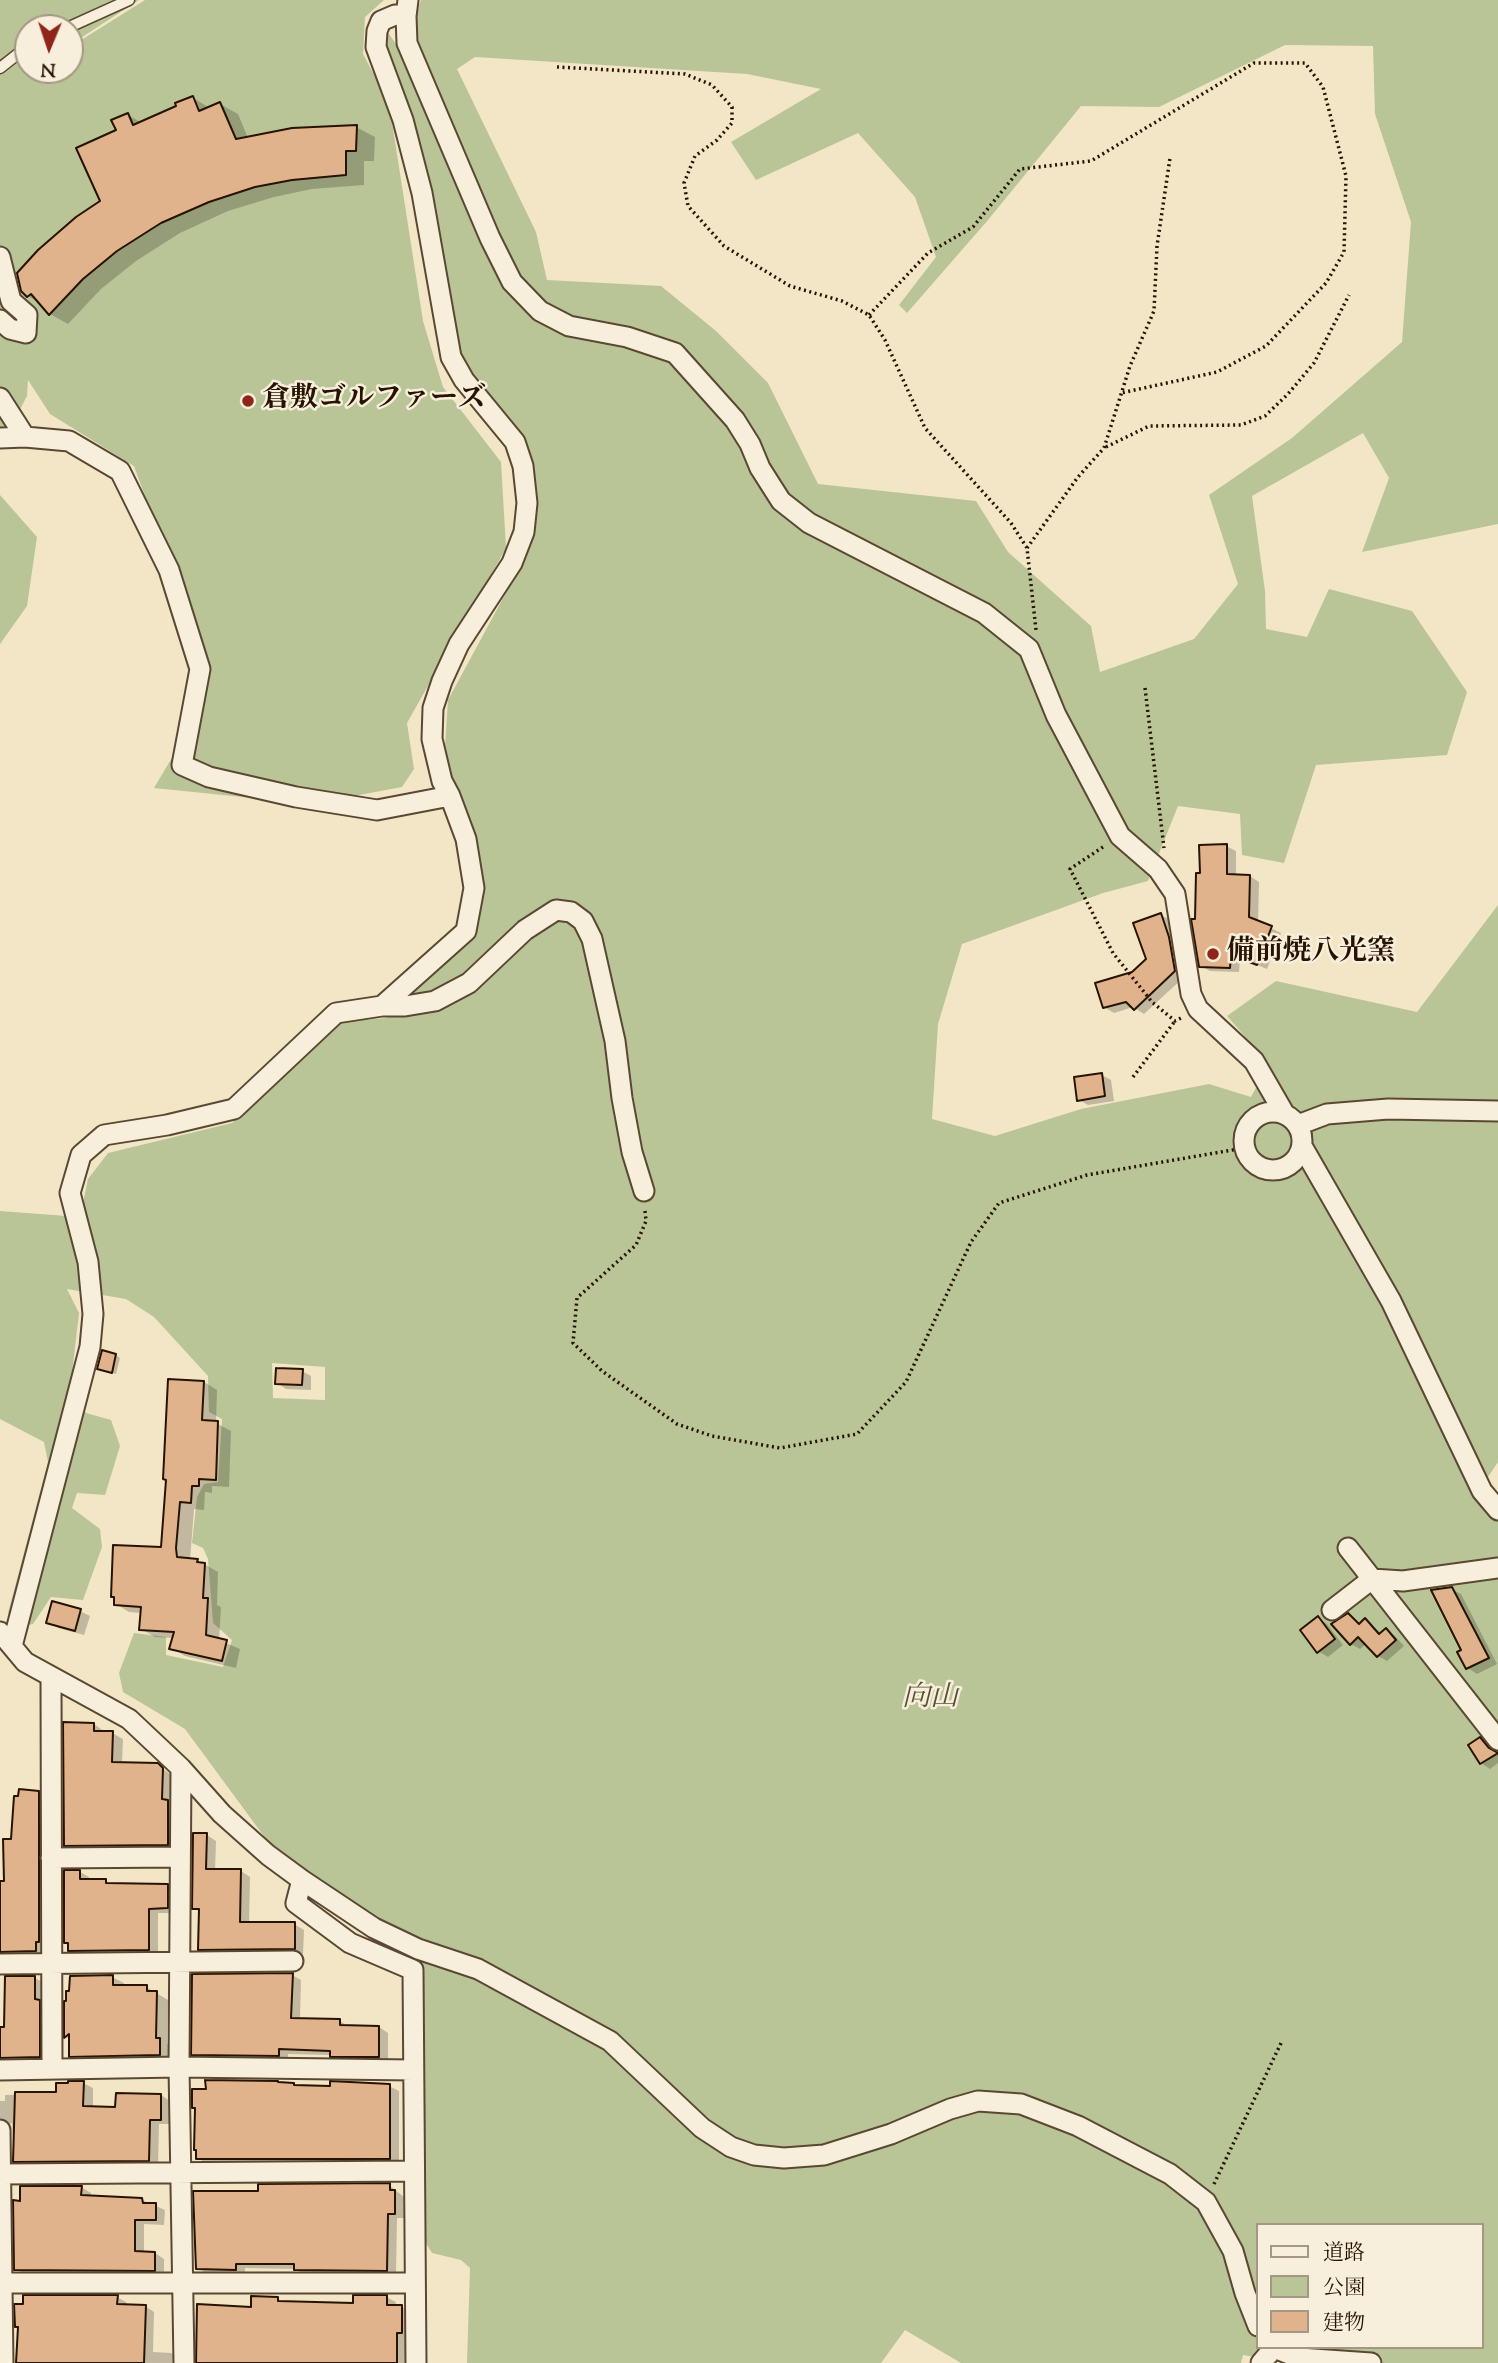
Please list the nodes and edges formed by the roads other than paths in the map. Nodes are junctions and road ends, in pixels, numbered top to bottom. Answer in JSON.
{"nodes":[{"id":1,"x":129,"y":0,"type":"edge"},
{"id":2,"x":407,"y":8,"type":"edge"},
{"id":3,"x":84,"y":20,"type":"edge"},
{"id":4,"x":14,"y":57,"type":"edge"},
{"id":5,"x":0,"y":68,"type":"edge"},
{"id":6,"x":0,"y":257,"type":"edge"},
{"id":7,"x":0,"y":320,"type":"edge"},
{"id":8,"x":0,"y":398,"type":"edge"},
{"id":9,"x":25,"y":437,"type":"junction"},
{"id":10,"x":0,"y":438,"type":"edge"},
{"id":11,"x":450,"y":796,"type":"junction"},
{"id":12,"x":382,"y":1006,"type":"junction"},
{"id":13,"x":1498,"y":1111,"type":"edge"},
{"id":14,"x":1291,"y":1119,"type":"junction"},
{"id":15,"x":1302,"y":1146,"type":"junction"},
{"id":16,"x":644,"y":1191,"type":"road end"},
{"id":17,"x":1498,"y":1510,"type":"edge"},
{"id":18,"x":1348,"y":1548,"type":"dead end"},
{"id":19,"x":1498,"y":1567,"type":"edge"},
{"id":20,"x":1371,"y":1579,"type":"junction"},
{"id":21,"x":1332,"y":1610,"type":"dead end"},
{"id":22,"x":6,"y":1639,"type":"edge"},
{"id":23,"x":51,"y":1678,"type":"junction"},
{"id":24,"x":1498,"y":1741,"type":"edge"},
{"id":25,"x":181,"y":1768,"type":"junction"},
{"id":26,"x":180,"y":1857,"type":"junction"},
{"id":27,"x":51,"y":1858,"type":"junction"},
{"id":28,"x":302,"y":1880,"type":"junction"},
{"id":29,"x":179,"y":1961,"type":"junction"},
{"id":30,"x":293,"y":1961,"type":"dead end"},
{"id":31,"x":52,"y":1963,"type":"junction"},
{"id":32,"x":0,"y":1964,"type":"edge"},
{"id":33,"x":179,"y":2067,"type":"junction"},
{"id":34,"x":52,"y":2069,"type":"junction"},
{"id":35,"x":0,"y":2070,"type":"edge"},
{"id":36,"x":413,"y":2070,"type":"junction"},
{"id":37,"x":0,"y":2130,"type":"edge"},
{"id":38,"x":414,"y":2171,"type":"junction"},
{"id":39,"x":181,"y":2173,"type":"junction"},
{"id":40,"x":1,"y":2174,"type":"edge"},
{"id":41,"x":1,"y":2259,"type":"edge"},
{"id":42,"x":183,"y":2282,"type":"junction"},
{"id":43,"x":2,"y":2283,"type":"junction"},
{"id":44,"x":415,"y":2283,"type":"junction"},
{"id":45,"x":1256,"y":2321,"type":"edge"},
{"id":46,"x":1268,"y":2353,"type":"edge"},
{"id":47,"x":3,"y":2363,"type":"edge"},
{"id":48,"x":184,"y":2363,"type":"edge"},
{"id":49,"x":416,"y":2363,"type":"edge"},
{"id":50,"x":1371,"y":2363,"type":"edge"}],
"edges":[{"from":1,"to":3,"type":"lane"},
{"from":2,"to":11,"type":"street"},
{"from":2,"to":14,"type":"street"},
{"from":4,"to":5,"type":"lane"},
{"from":6,"to":7,"type":"street"},
{"from":8,"to":9,"type":"street"},
{"from":9,"to":10,"type":"street"},
{"from":9,"to":11,"type":"street"},
{"from":11,"to":12,"type":"street"},
{"from":12,"to":16,"type":"street"},
{"from":12,"to":22,"type":"street"},
{"from":13,"to":14,"type":"street"},
{"from":14,"to":15,"type":"street"},
{"from":14,"to":15,"type":"street"},
{"from":15,"to":17,"type":"street"},
{"from":18,"to":20,"type":"street"},
{"from":19,"to":20,"type":"street"},
{"from":20,"to":21,"type":"street"},
{"from":20,"to":24,"type":"street"},
{"from":22,"to":23,"type":"street"},
{"from":23,"to":25,"type":"street"},
{"from":23,"to":27,"type":"street"},
{"from":25,"to":26,"type":"street"},
{"from":25,"to":28,"type":"street"},
{"from":26,"to":27,"type":"street"},
{"from":26,"to":29,"type":"street"},
{"from":27,"to":31,"type":"street"},
{"from":28,"to":36,"type":"street"},
{"from":28,"to":45,"type":"street"},
{"from":29,"to":30,"type":"street"},
{"from":29,"to":31,"type":"street"},
{"from":29,"to":33,"type":"street"},
{"from":31,"to":32,"type":"street"},
{"from":31,"to":34,"type":"street"},
{"from":33,"to":34,"type":"street"},
{"from":33,"to":36,"type":"street"},
{"from":33,"to":39,"type":"street"},
{"from":34,"to":35,"type":"street"},
{"from":36,"to":38,"type":"street"},
{"from":37,"to":40,"type":"street"},
{"from":38,"to":39,"type":"street"},
{"from":38,"to":44,"type":"street"},
{"from":39,"to":40,"type":"street"},
{"from":39,"to":42,"type":"street"},
{"from":40,"to":41,"type":"street"},
{"from":41,"to":43,"type":"street"},
{"from":42,"to":43,"type":"street"},
{"from":42,"to":44,"type":"street"},
{"from":42,"to":48,"type":"street"},
{"from":43,"to":47,"type":"street"},
{"from":44,"to":49,"type":"street"},
{"from":46,"to":50,"type":"street"}]}
